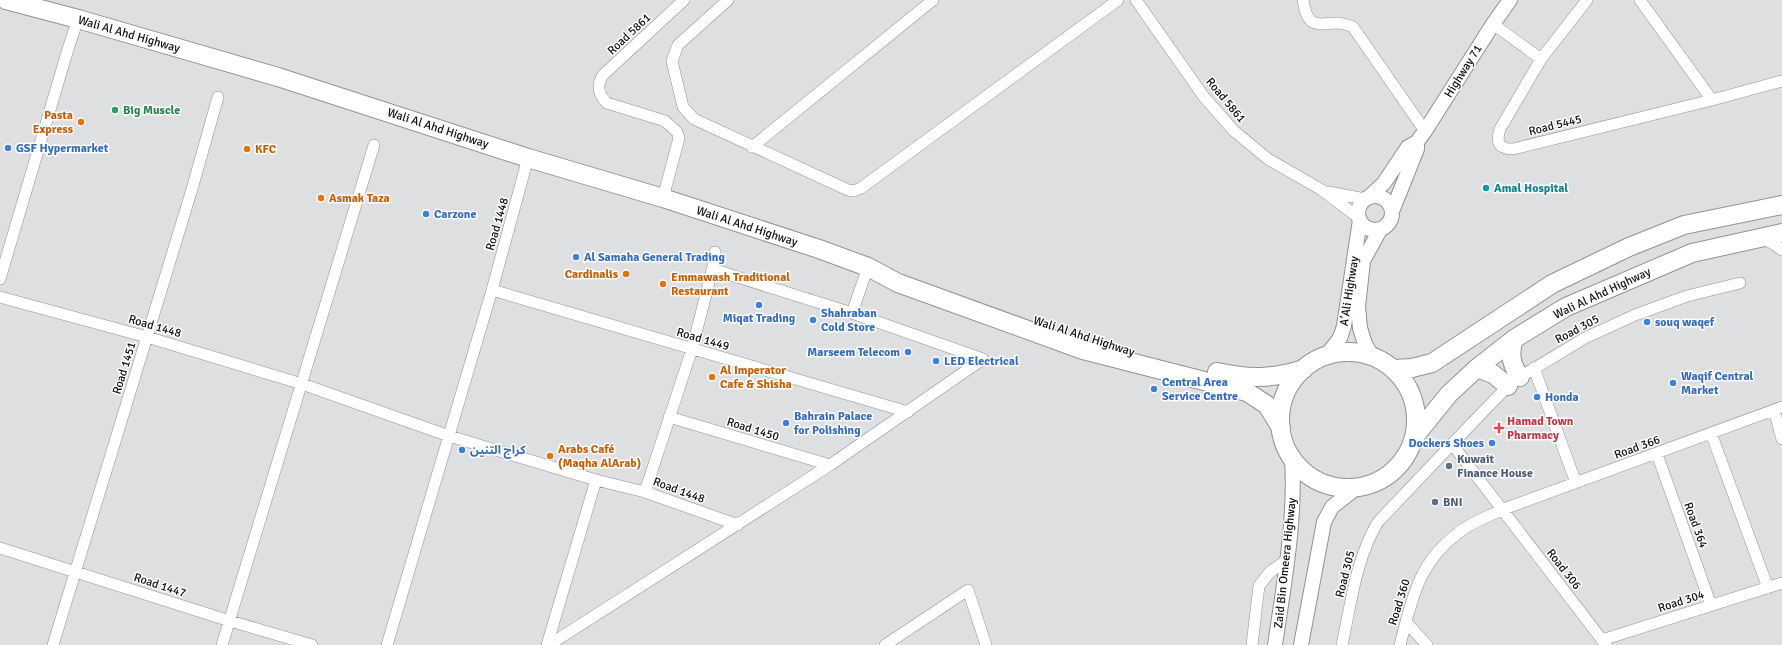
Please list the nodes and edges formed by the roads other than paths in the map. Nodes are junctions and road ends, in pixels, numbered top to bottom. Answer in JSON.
{"nodes":[{"id":1,"x":6,"y":0,"type":"edge"},
{"id":2,"x":684,"y":0,"type":"edge"},
{"id":3,"x":728,"y":0,"type":"edge"},
{"id":4,"x":933,"y":0,"type":"edge"},
{"id":5,"x":1118,"y":0,"type":"edge"},
{"id":6,"x":1136,"y":0,"type":"edge"},
{"id":7,"x":1302,"y":0,"type":"edge"},
{"id":8,"x":1510,"y":0,"type":"edge"},
{"id":9,"x":1587,"y":0,"type":"edge"},
{"id":10,"x":1640,"y":0,"type":"edge"},
{"id":11,"x":78,"y":19,"type":"junction"},
{"id":12,"x":1493,"y":24,"type":"junction"},
{"id":13,"x":1541,"y":59,"type":"junction"},
{"id":14,"x":1782,"y":81,"type":"edge"},
{"id":15,"x":218,"y":97,"type":"dead end"},
{"id":16,"x":1712,"y":100,"type":"junction"},
{"id":17,"x":1425,"y":130,"type":"junction"},
{"id":18,"x":1417,"y":142,"type":"junction"},
{"id":19,"x":374,"y":145,"type":"dead end"},
{"id":20,"x":752,"y":147,"type":"junction"},
{"id":21,"x":528,"y":158,"type":"junction"},
{"id":22,"x":1322,"y":190,"type":"junction"},
{"id":23,"x":663,"y":198,"type":"junction"},
{"id":24,"x":1367,"y":198,"type":"junction"},
{"id":25,"x":1782,"y":205,"type":"edge"},
{"id":26,"x":1392,"y":209,"type":"junction"},
{"id":27,"x":1359,"y":219,"type":"junction"},
{"id":28,"x":1380,"y":230,"type":"junction"},
{"id":29,"x":1782,"y":233,"type":"edge"},
{"id":30,"x":1759,"y":237,"type":"junction"},
{"id":31,"x":1782,"y":250,"type":"edge"},
{"id":32,"x":715,"y":252,"type":"dead end"},
{"id":33,"x":868,"y":267,"type":"junction"},
{"id":34,"x":712,"y":269,"type":"junction"},
{"id":35,"x":1356,"y":270,"type":"junction"},
{"id":36,"x":0,"y":279,"type":"edge"},
{"id":37,"x":1740,"y":283,"type":"dead end"},
{"id":38,"x":492,"y":290,"type":"junction"},
{"id":39,"x":0,"y":298,"type":"edge"},
{"id":40,"x":852,"y":313,"type":"junction"},
{"id":41,"x":147,"y":337,"type":"junction"},
{"id":42,"x":1514,"y":339,"type":"junction"},
{"id":43,"x":692,"y":349,"type":"junction"},
{"id":44,"x":1326,"y":356,"type":"junction"},
{"id":45,"x":1372,"y":356,"type":"junction"},
{"id":46,"x":1477,"y":368,"type":"junction"},
{"id":47,"x":1304,"y":369,"type":"junction"},
{"id":48,"x":1393,"y":369,"type":"junction"},
{"id":49,"x":1520,"y":377,"type":"junction"},
{"id":50,"x":302,"y":384,"type":"junction"},
{"id":51,"x":1778,"y":409,"type":"edge"},
{"id":52,"x":908,"y":412,"type":"junction"},
{"id":53,"x":669,"y":417,"type":"junction"},
{"id":54,"x":1281,"y":428,"type":"junction"},
{"id":55,"x":1711,"y":433,"type":"junction"},
{"id":56,"x":449,"y":436,"type":"junction"},
{"id":57,"x":1414,"y":436,"type":"junction"},
{"id":58,"x":1782,"y":439,"type":"edge"},
{"id":59,"x":1452,"y":444,"type":"junction"},
{"id":60,"x":1657,"y":454,"type":"junction"},
{"id":61,"x":1292,"y":458,"type":"junction"},
{"id":62,"x":830,"y":466,"type":"junction"},
{"id":63,"x":596,"y":480,"type":"junction"},
{"id":64,"x":1576,"y":483,"type":"junction"},
{"id":65,"x":1356,"y":488,"type":"junction"},
{"id":66,"x":645,"y":492,"type":"junction"},
{"id":67,"x":1501,"y":510,"type":"junction"},
{"id":68,"x":738,"y":525,"type":"junction"},
{"id":69,"x":0,"y":548,"type":"edge"},
{"id":70,"x":1288,"y":559,"type":"junction"},
{"id":71,"x":76,"y":572,"type":"junction"},
{"id":72,"x":1782,"y":583,"type":"edge"},
{"id":73,"x":1768,"y":588,"type":"junction"},
{"id":74,"x":1711,"y":605,"type":"junction"},
{"id":75,"x":230,"y":621,"type":"junction"},
{"id":76,"x":1406,"y":622,"type":"junction"},
{"id":77,"x":1604,"y":642,"type":"edge"},
{"id":78,"x":54,"y":645,"type":"edge"},
{"id":79,"x":222,"y":645,"type":"edge"},
{"id":80,"x":312,"y":645,"type":"edge"},
{"id":81,"x":387,"y":645,"type":"edge"},
{"id":82,"x":548,"y":645,"type":"edge"},
{"id":83,"x":885,"y":645,"type":"edge"},
{"id":84,"x":986,"y":645,"type":"edge"},
{"id":85,"x":1252,"y":645,"type":"edge"},
{"id":86,"x":1275,"y":645,"type":"edge"},
{"id":87,"x":1301,"y":645,"type":"edge"},
{"id":88,"x":1342,"y":645,"type":"edge"},
{"id":89,"x":1400,"y":645,"type":"edge"},
{"id":90,"x":1427,"y":645,"type":"edge"}],
"edges":[{"from":1,"to":11,"type":"main road","name":"Wali Al Ahd Highway"},
{"from":2,"to":23,"type":"street","name":"Road 5861"},
{"from":3,"to":20,"type":"street"},
{"from":4,"to":20,"type":"street"},
{"from":5,"to":20,"type":"street"},
{"from":6,"to":22,"type":"street","name":"Road 5861"},
{"from":7,"to":17,"type":"street"},
{"from":8,"to":12,"type":"street","name":"Highway 71"},
{"from":9,"to":13,"type":"street","name":"Road 5445"},
{"from":10,"to":16,"type":"street"},
{"from":11,"to":21,"type":"main road","name":"Wali Al Ahd Highway"},
{"from":11,"to":36,"type":"street"},
{"from":12,"to":13,"type":"street"},
{"from":12,"to":17,"type":"street","name":"Highway 71"},
{"from":13,"to":16,"type":"street","name":"Road 5445"},
{"from":14,"to":16,"type":"street","name":"Road 5445"},
{"from":15,"to":41,"type":"street","name":"Road 1451"},
{"from":17,"to":18,"type":"street","name":"Highway 71"},
{"from":18,"to":24,"type":"street","name":"Highway 71"},
{"from":18,"to":26,"type":"street","name":"Highway 71"},
{"from":19,"to":50,"type":"street"},
{"from":21,"to":23,"type":"main road","name":"Wali Al Ahd Highway"},
{"from":21,"to":38,"type":"street","name":"Road 1448"},
{"from":22,"to":24,"type":"street","name":"Road 5861"},
{"from":22,"to":27,"type":"street","name":"Road 5861"},
{"from":23,"to":33,"type":"main road","name":"Wali Al Ahd Highway"},
{"from":24,"to":26,"type":"street"},
{"from":24,"to":27,"type":"street"},
{"from":25,"to":48,"type":"main road"},
{"from":26,"to":28,"type":"street"},
{"from":27,"to":28,"type":"street"},
{"from":27,"to":35,"type":"street","name":"A'Ali Highway"},
{"from":28,"to":35,"type":"street","name":"A'Ali Highway"},
{"from":29,"to":30,"type":"main road","name":"Wali Al Ahd Highway"},
{"from":30,"to":31,"type":"street"},
{"from":30,"to":42,"type":"main road","name":"Wali Al Ahd Highway"},
{"from":32,"to":34,"type":"street"},
{"from":33,"to":40,"type":"street"},
{"from":33,"to":47,"type":"main road","name":"Wali Al Ahd Highway"},
{"from":33,"to":54,"type":"main road","name":"Wali Al Ahd Highway"},
{"from":34,"to":40,"type":"street"},
{"from":34,"to":43,"type":"street"},
{"from":35,"to":44,"type":"street","name":"A'Ali Highway"},
{"from":35,"to":45,"type":"street","name":"A'Ali Highway"},
{"from":37,"to":49,"type":"street","name":"Road 305"},
{"from":38,"to":43,"type":"street","name":"Road 1449"},
{"from":38,"to":56,"type":"street","name":"Road 1448"},
{"from":39,"to":41,"type":"street","name":"Road 1448"},
{"from":40,"to":52,"type":"street"},
{"from":41,"to":50,"type":"street","name":"Road 1448"},
{"from":41,"to":71,"type":"street","name":"Road 1451"},
{"from":42,"to":46,"type":"main road","name":"Wali Al Ahd Highway"},
{"from":42,"to":49,"type":"main road"},
{"from":43,"to":52,"type":"street","name":"Road 1449"},
{"from":43,"to":53,"type":"street"},
{"from":44,"to":45,"type":"main road"},
{"from":44,"to":47,"type":"main road"},
{"from":45,"to":48,"type":"main road"},
{"from":46,"to":49,"type":"main road"},
{"from":46,"to":57,"type":"main road","name":"Wali Al Ahd Highway"},
{"from":47,"to":54,"type":"main road"},
{"from":48,"to":57,"type":"main road"},
{"from":49,"to":59,"type":"street","name":"Road 305"},
{"from":49,"to":64,"type":"street"},
{"from":50,"to":56,"type":"street","name":"Road 1448"},
{"from":50,"to":75,"type":"street"},
{"from":51,"to":55,"type":"street","name":"Road 366"},
{"from":51,"to":58,"type":"street"},
{"from":52,"to":62,"type":"street"},
{"from":53,"to":62,"type":"street","name":"Road 1450"},
{"from":53,"to":66,"type":"street"},
{"from":54,"to":61,"type":"main road"},
{"from":55,"to":60,"type":"street","name":"Road 366"},
{"from":55,"to":73,"type":"street"},
{"from":56,"to":63,"type":"street","name":"Road 1448"},
{"from":56,"to":81,"type":"street","name":"Road 1448"},
{"from":57,"to":65,"type":"main road"},
{"from":59,"to":67,"type":"street"},
{"from":59,"to":88,"type":"street","name":"Road 305"},
{"from":60,"to":64,"type":"street","name":"Road 366"},
{"from":60,"to":74,"type":"street","name":"Road 364"},
{"from":61,"to":65,"type":"main road"},
{"from":61,"to":70,"type":"street","name":"Zaid Bin Omeera Highway"},
{"from":62,"to":68,"type":"street"},
{"from":63,"to":66,"type":"street","name":"Road 1448"},
{"from":63,"to":82,"type":"street"},
{"from":64,"to":67,"type":"street","name":"Road 366"},
{"from":65,"to":87,"type":"street","name":"Zaid Bin Omeera Highway"},
{"from":66,"to":68,"type":"street","name":"Road 1448"},
{"from":67,"to":76,"type":"street","name":"Road 360"},
{"from":67,"to":77,"type":"street","name":"Road 306"},
{"from":68,"to":82,"type":"street"},
{"from":69,"to":71,"type":"street","name":"Road 1447"},
{"from":70,"to":85,"type":"street"},
{"from":70,"to":86,"type":"street","name":"Zaid Bin Omeera Highway"},
{"from":71,"to":75,"type":"street","name":"Road 1447"},
{"from":71,"to":78,"type":"street","name":"Road 1451"},
{"from":72,"to":73,"type":"street","name":"Road 304"},
{"from":73,"to":74,"type":"street","name":"Road 304"},
{"from":74,"to":77,"type":"street","name":"Road 304"},
{"from":75,"to":79,"type":"street"},
{"from":75,"to":80,"type":"street","name":"Road 1447"},
{"from":76,"to":89,"type":"street","name":"Road 360"},
{"from":76,"to":90,"type":"street"},
{"from":83,"to":84,"type":"street"}]}
